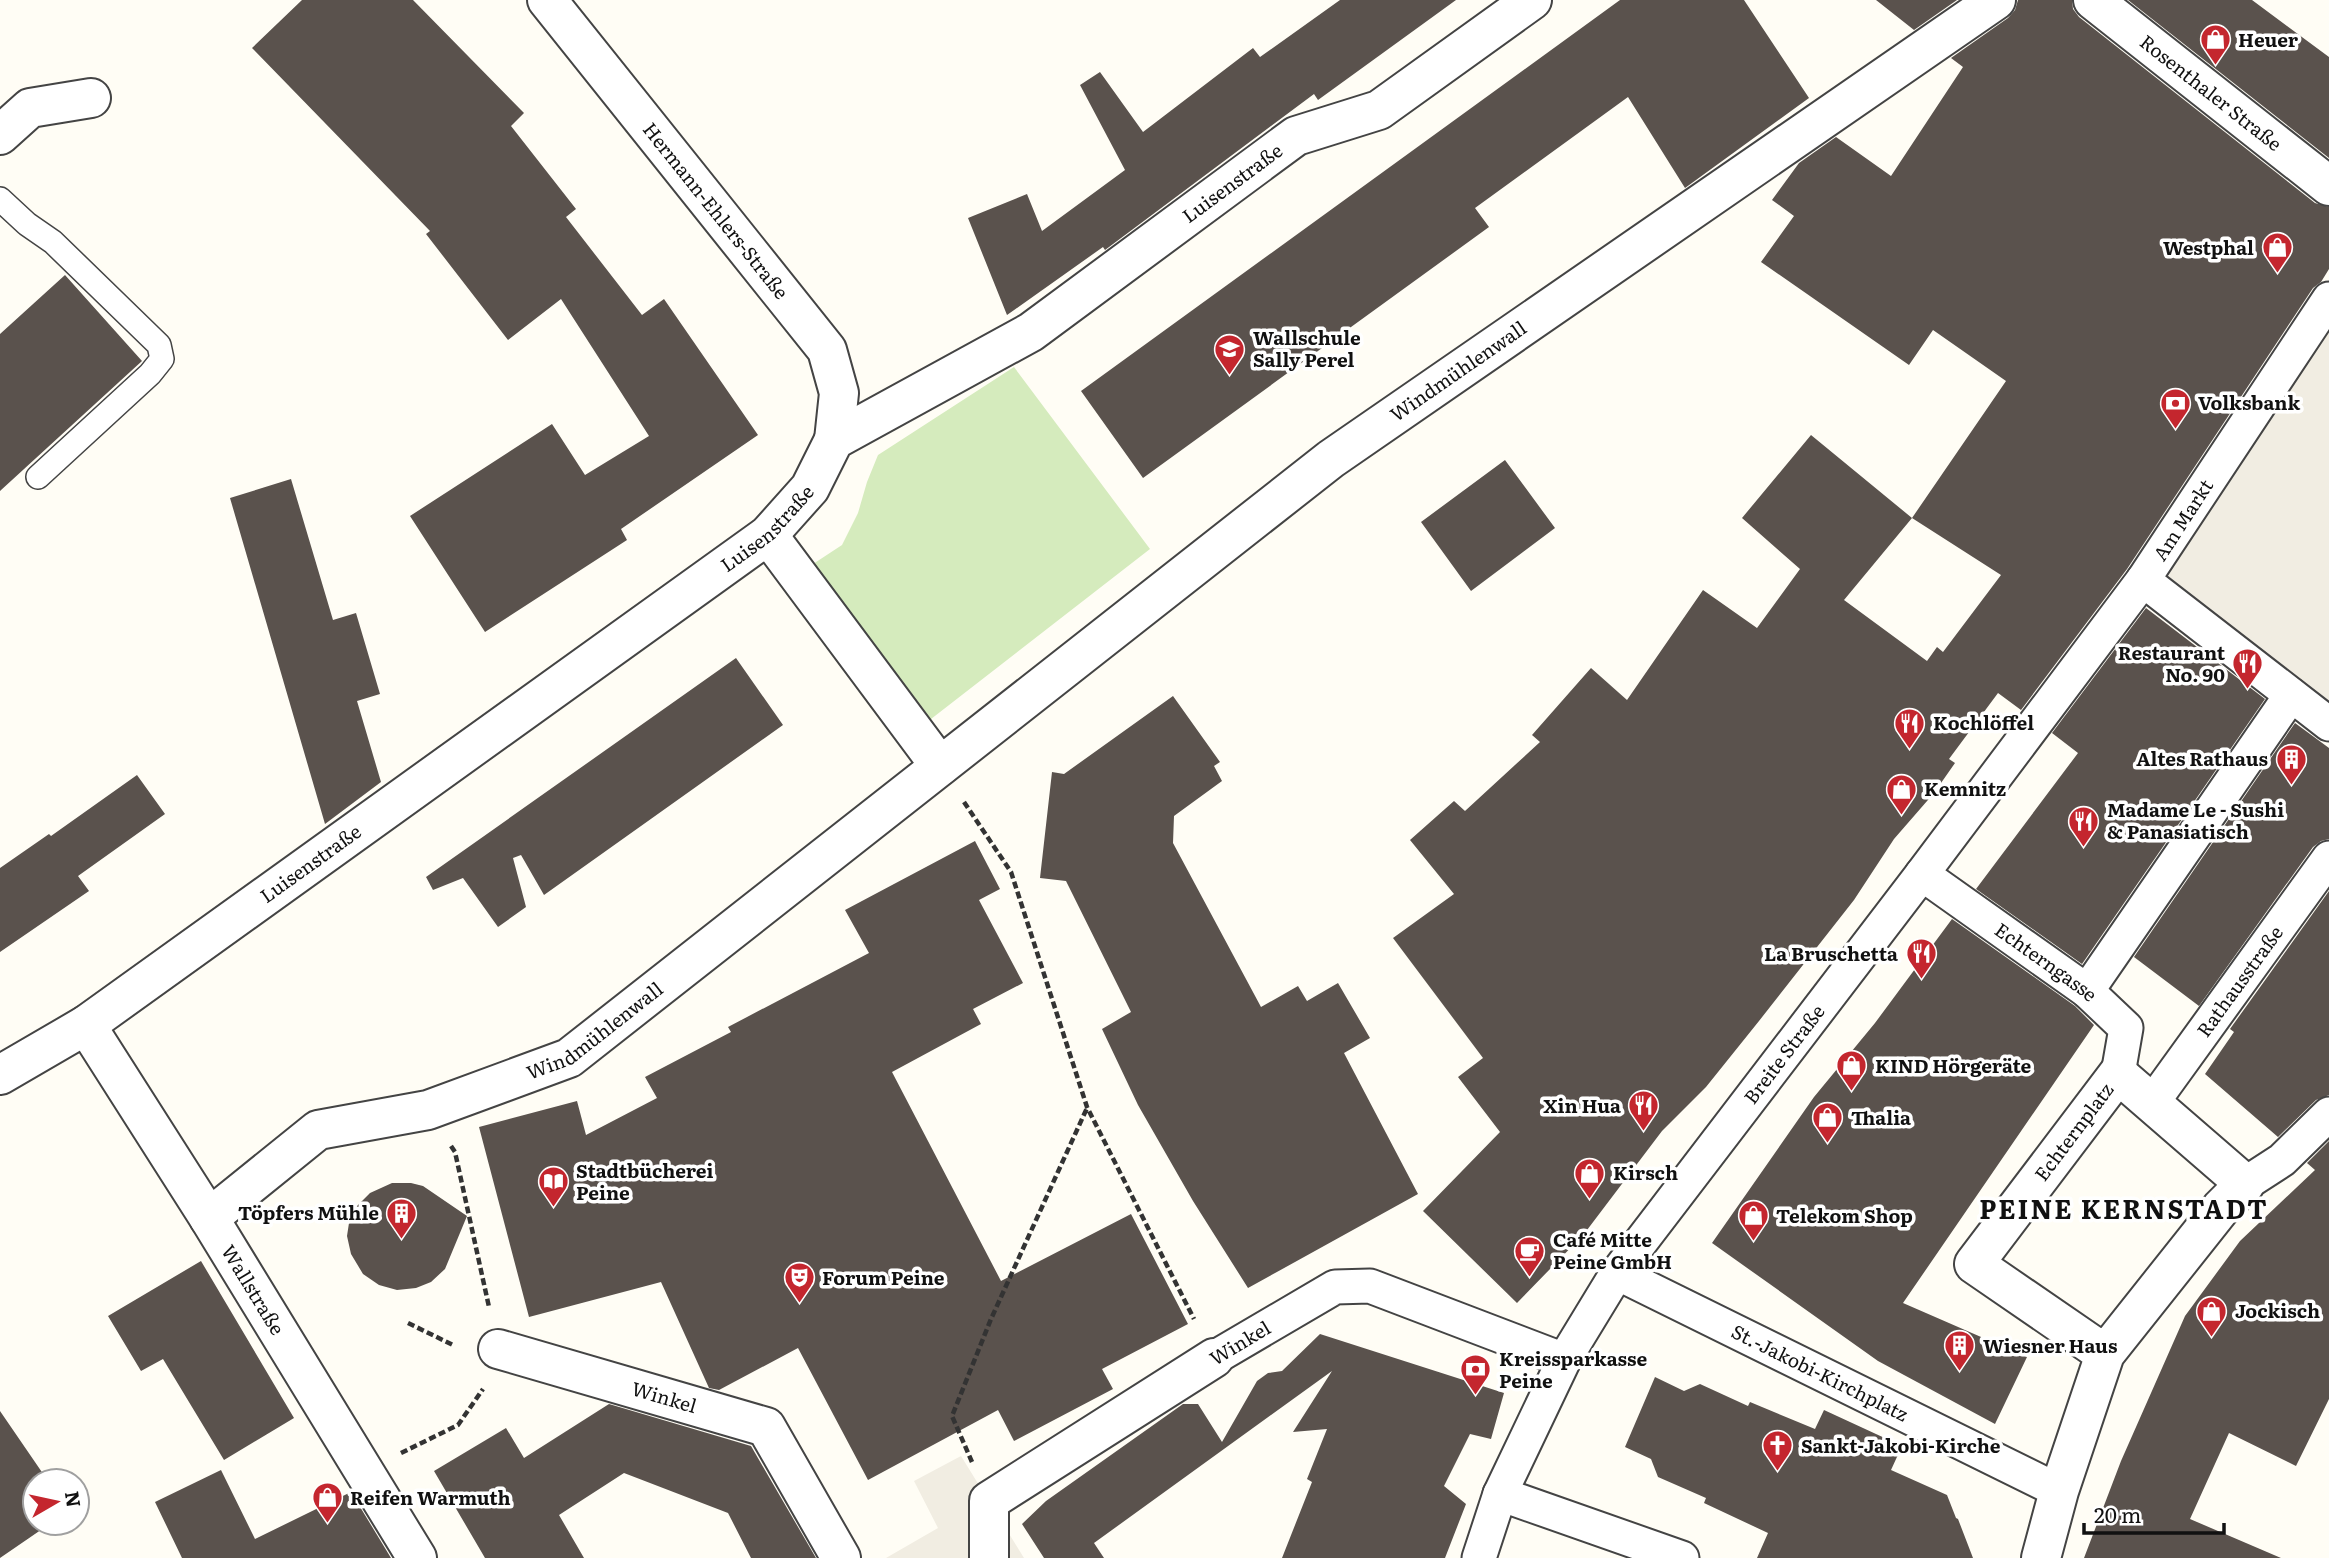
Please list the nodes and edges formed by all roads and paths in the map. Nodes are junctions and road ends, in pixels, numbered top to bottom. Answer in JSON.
{"nodes":[{"id":1,"x":547,"y":0,"type":"edge"},
{"id":2,"x":1532,"y":0,"type":"edge"},
{"id":3,"x":1996,"y":0,"type":"edge"},
{"id":4,"x":2093,"y":0,"type":"edge"},
{"id":5,"x":91,"y":98,"type":"dead end"},
{"id":6,"x":0,"y":135,"type":"edge"},
{"id":7,"x":2329,"y":186,"type":"edge"},
{"id":8,"x":0,"y":199,"type":"edge"},
{"id":9,"x":2329,"y":299,"type":"edge"},
{"id":10,"x":834,"y":440,"type":"junction"},
{"id":11,"x":38,"y":477,"type":"dead end"},
{"id":12,"x":768,"y":535,"type":"junction"},
{"id":13,"x":2143,"y":580,"type":"junction"},
{"id":14,"x":2291,"y":695,"type":"junction"},
{"id":15,"x":2329,"y":724,"type":"edge"},
{"id":16,"x":940,"y":766,"type":"junction"},
{"id":17,"x":2329,"y":859,"type":"edge"},
{"id":18,"x":1922,"y":874,"type":"junction"},
{"id":19,"x":2087,"y":991,"type":"junction"},
{"id":20,"x":86,"y":1025,"type":"junction"},
{"id":21,"x":2119,"y":1074,"type":"junction"},
{"id":22,"x":0,"y":1075,"type":"edge"},
{"id":23,"x":2152,"y":1103,"type":"junction"},
{"id":24,"x":1087,"y":1107,"type":"junction"},
{"id":25,"x":2329,"y":1114,"type":"edge"},
{"id":26,"x":455,"y":1152,"type":"dead end"},
{"id":27,"x":2245,"y":1184,"type":"junction"},
{"id":28,"x":209,"y":1218,"type":"junction"},
{"id":29,"x":1617,"y":1273,"type":"junction"},
{"id":30,"x":408,"y":1323,"type":"dead end"},
{"id":31,"x":2105,"y":1354,"type":"junction"},
{"id":32,"x":1214,"y":1358,"type":"junction"},
{"id":33,"x":483,"y":1360,"type":"junction"},
{"id":34,"x":1564,"y":1360,"type":"junction"},
{"id":35,"x":363,"y":1472,"type":"junction"},
{"id":36,"x":2059,"y":1491,"type":"junction"},
{"id":37,"x":1500,"y":1494,"type":"junction"},
{"id":38,"x":989,"y":1501,"type":"junction"},
{"id":39,"x":417,"y":1558,"type":"edge"},
{"id":40,"x":841,"y":1558,"type":"edge"},
{"id":41,"x":989,"y":1558,"type":"edge"},
{"id":42,"x":1479,"y":1558,"type":"edge"},
{"id":43,"x":1682,"y":1558,"type":"edge"},
{"id":44,"x":2041,"y":1558,"type":"edge"}],
"edges":[{"from":1,"to":10,"type":"street","name":"Hermann-Ehlers-Straße"},
{"from":2,"to":10,"type":"street","name":"Luisenstraße"},
{"from":3,"to":16,"type":"street","name":"Windmühlenwall"},
{"from":4,"to":7,"type":"street","name":"Rosenthaler Straße"},
{"from":5,"to":6,"type":"street"},
{"from":8,"to":11,"type":"lane"},
{"from":9,"to":13,"type":"street","name":"Am Markt"},
{"from":10,"to":12,"type":"street","name":"Luisenstraße"},
{"from":12,"to":16,"type":"street"},
{"from":12,"to":20,"type":"street","name":"Luisenstraße"},
{"from":13,"to":14,"type":"street","name":"Am Markt"},
{"from":13,"to":18,"type":"street","name":"Breite Straße"},
{"from":14,"to":15,"type":"street","name":"Am Markt"},
{"from":14,"to":19,"type":"street"},
{"from":16,"to":24,"type":"path"},
{"from":16,"to":28,"type":"street","name":"Windmühlenwall"},
{"from":17,"to":23,"type":"street","name":"Rathausstraße"},
{"from":18,"to":19,"type":"street","name":"Echterngasse"},
{"from":18,"to":29,"type":"street","name":"Breite Straße"},
{"from":19,"to":21,"type":"street","name":"Echterngasse"},
{"from":20,"to":22,"type":"street","name":"Luisenstraße"},
{"from":20,"to":28,"type":"street","name":"Wallstraße"},
{"from":21,"to":23,"type":"street","name":"Echternplatz"},
{"from":21,"to":31,"type":"street","name":"Echternplatz"},
{"from":23,"to":27,"type":"street","name":"Echternplatz"},
{"from":24,"to":32,"type":"path"},
{"from":24,"to":38,"type":"path"},
{"from":25,"to":27,"type":"street"},
{"from":26,"to":33,"type":"path"},
{"from":27,"to":31,"type":"street"},
{"from":28,"to":35,"type":"street","name":"Wallstraße"},
{"from":29,"to":34,"type":"street","name":"Breite Straße"},
{"from":29,"to":36,"type":"street","name":"St.-Jakobi-Kirchplatz"},
{"from":30,"to":33,"type":"path"},
{"from":31,"to":36,"type":"street"},
{"from":32,"to":34,"type":"street","name":"Winkel"},
{"from":32,"to":38,"type":"street","name":"Winkel"},
{"from":33,"to":35,"type":"path"},
{"from":33,"to":40,"type":"street","name":"Winkel"},
{"from":34,"to":37,"type":"street","name":"Breite Straße"},
{"from":35,"to":39,"type":"street","name":"Wallstraße"},
{"from":36,"to":44,"type":"street"},
{"from":37,"to":42,"type":"street","name":"Breite Straße"},
{"from":37,"to":43,"type":"street"},
{"from":38,"to":41,"type":"street"}]}
